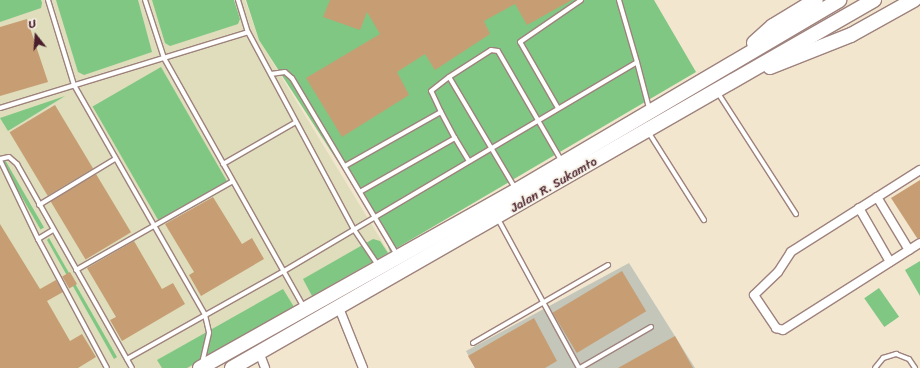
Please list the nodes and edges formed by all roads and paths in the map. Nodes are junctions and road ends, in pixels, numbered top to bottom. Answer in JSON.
{"nodes":[{"id":1,"x":48,"y":0,"type":"edge"},
{"id":2,"x":146,"y":0,"type":"edge"},
{"id":3,"x":238,"y":0,"type":"edge"},
{"id":4,"x":581,"y":0,"type":"edge"},
{"id":5,"x":619,"y":0,"type":"edge"},
{"id":6,"x":816,"y":0,"type":"edge"},
{"id":7,"x":840,"y":0,"type":"edge"},
{"id":8,"x":874,"y":0,"type":"edge"},
{"id":9,"x":914,"y":0,"type":"edge"},
{"id":10,"x":248,"y":32,"type":"junction"},
{"id":11,"x":164,"y":58,"type":"junction"},
{"id":12,"x":735,"y":61,"type":"junction"},
{"id":13,"x":637,"y":62,"type":"junction"},
{"id":14,"x":271,"y":74,"type":"junction"},
{"id":15,"x":744,"y":75,"type":"junction"},
{"id":16,"x":449,"y":77,"type":"junction"},
{"id":17,"x":74,"y":85,"type":"junction"},
{"id":18,"x":717,"y":91,"type":"junction"},
{"id":19,"x":0,"y":108,"type":"edge"},
{"id":20,"x":558,"y":108,"type":"junction"},
{"id":21,"x":649,"y":109,"type":"junction"},
{"id":22,"x":441,"y":112,"type":"junction"},
{"id":23,"x":537,"y":120,"type":"junction"},
{"id":24,"x":296,"y":122,"type":"junction"},
{"id":25,"x":648,"y":131,"type":"junction"},
{"id":26,"x":455,"y":138,"type":"junction"},
{"id":27,"x":491,"y":146,"type":"junction"},
{"id":28,"x":0,"y":159,"type":"edge"},
{"id":29,"x":115,"y":159,"type":"junction"},
{"id":30,"x":468,"y":160,"type":"junction"},
{"id":31,"x":563,"y":163,"type":"junction"},
{"id":32,"x":223,"y":164,"type":"junction"},
{"id":33,"x":345,"y":166,"type":"junction"},
{"id":34,"x":920,"y":170,"type":"edge"},
{"id":35,"x":233,"y":181,"type":"junction"},
{"id":36,"x":516,"y":190,"type":"junction"},
{"id":37,"x":360,"y":192,"type":"junction"},
{"id":38,"x":877,"y":196,"type":"junction"},
{"id":39,"x":39,"y":205,"type":"junction"},
{"id":40,"x":859,"y":208,"type":"junction"},
{"id":41,"x":796,"y":214,"type":"dead end"},
{"id":42,"x":373,"y":216,"type":"junction"},
{"id":43,"x":498,"y":217,"type":"junction"},
{"id":44,"x":704,"y":220,"type":"dead end"},
{"id":45,"x":152,"y":227,"type":"junction"},
{"id":46,"x":353,"y":228,"type":"junction"},
{"id":47,"x":53,"y":230,"type":"junction"},
{"id":48,"x":38,"y":240,"type":"junction"},
{"id":49,"x":920,"y":243,"type":"edge"},
{"id":50,"x":909,"y":250,"type":"junction"},
{"id":51,"x":398,"y":257,"type":"junction"},
{"id":52,"x":890,"y":262,"type":"junction"},
{"id":53,"x":608,"y":265,"type":"dead end"},
{"id":54,"x":380,"y":267,"type":"junction"},
{"id":55,"x":76,"y":270,"type":"junction"},
{"id":56,"x":284,"y":271,"type":"junction"},
{"id":57,"x":544,"y":304,"type":"junction"},
{"id":58,"x":339,"y":308,"type":"junction"},
{"id":59,"x":305,"y":310,"type":"junction"},
{"id":60,"x":205,"y":315,"type":"junction"},
{"id":61,"x":651,"y":327,"type":"dead end"},
{"id":62,"x":473,"y":342,"type":"dead end"},
{"id":63,"x":259,"y":352,"type":"junction"},
{"id":64,"x":127,"y":359,"type":"junction"},
{"id":65,"x":108,"y":368,"type":"edge"},
{"id":66,"x":132,"y":368,"type":"edge"},
{"id":67,"x":201,"y":368,"type":"edge"},
{"id":68,"x":232,"y":368,"type":"edge"},
{"id":69,"x":265,"y":368,"type":"edge"},
{"id":70,"x":363,"y":368,"type":"edge"},
{"id":71,"x":580,"y":368,"type":"edge"},
{"id":72,"x":875,"y":368,"type":"edge"},
{"id":73,"x":916,"y":368,"type":"edge"}],
"edges":[{"from":1,"to":17,"type":"lane"},
{"from":2,"to":11,"type":"lane"},
{"from":3,"to":10,"type":"lane"},
{"from":4,"to":20,"type":"lane"},
{"from":5,"to":13,"type":"lane"},
{"from":6,"to":12,"type":"highway"},
{"from":7,"to":12,"type":"highway","name":"Jalan R. Sukamto"},
{"from":8,"to":15,"type":"highway","name":"Jalan R. Sukamto"},
{"from":9,"to":15,"type":"highway"},
{"from":10,"to":11,"type":"lane"},
{"from":10,"to":14,"type":"lane"},
{"from":11,"to":17,"type":"lane"},
{"from":11,"to":32,"type":"lane"},
{"from":12,"to":21,"type":"highway","name":"Jalan R. Sukamto"},
{"from":13,"to":20,"type":"lane"},
{"from":13,"to":21,"type":"lane"},
{"from":14,"to":24,"type":"lane"},
{"from":14,"to":33,"type":"lane"},
{"from":15,"to":18,"type":"highway","name":"Jalan R. Sukamto"},
{"from":16,"to":22,"type":"lane"},
{"from":16,"to":23,"type":"lane"},
{"from":16,"to":27,"type":"lane"},
{"from":17,"to":19,"type":"lane"},
{"from":17,"to":29,"type":"lane"},
{"from":18,"to":25,"type":"highway","name":"Jalan R. Sukamto"},
{"from":18,"to":41,"type":"lane"},
{"from":20,"to":23,"type":"lane"},
{"from":21,"to":31,"type":"highway","name":"Jalan R. Sukamto"},
{"from":22,"to":26,"type":"lane"},
{"from":22,"to":33,"type":"lane"},
{"from":23,"to":27,"type":"lane"},
{"from":23,"to":31,"type":"lane"},
{"from":24,"to":32,"type":"lane"},
{"from":24,"to":46,"type":"lane"},
{"from":25,"to":43,"type":"highway","name":"Jalan R. Sukamto"},
{"from":25,"to":44,"type":"lane"},
{"from":26,"to":30,"type":"lane"},
{"from":26,"to":37,"type":"lane"},
{"from":27,"to":30,"type":"lane"},
{"from":27,"to":36,"type":"lane"},
{"from":28,"to":39,"type":"lane"},
{"from":28,"to":48,"type":"lane"},
{"from":29,"to":39,"type":"lane"},
{"from":29,"to":45,"type":"lane"},
{"from":30,"to":42,"type":"lane"},
{"from":31,"to":36,"type":"highway","name":"Jalan R. Sukamto"},
{"from":32,"to":35,"type":"lane"},
{"from":33,"to":37,"type":"lane"},
{"from":34,"to":38,"type":"street"},
{"from":35,"to":45,"type":"lane"},
{"from":35,"to":56,"type":"lane"},
{"from":36,"to":51,"type":"highway","name":"Jalan R. Sukamto"},
{"from":37,"to":42,"type":"lane"},
{"from":38,"to":40,"type":"street"},
{"from":38,"to":50,"type":"street"},
{"from":39,"to":47,"type":"lane"},
{"from":40,"to":52,"type":"street"},
{"from":40,"to":52,"type":"street"},
{"from":42,"to":46,"type":"lane"},
{"from":42,"to":51,"type":"lane"},
{"from":43,"to":57,"type":"lane"},
{"from":43,"to":58,"type":"highway","name":"Jalan R. Sukamto"},
{"from":45,"to":55,"type":"lane"},
{"from":45,"to":60,"type":"lane"},
{"from":46,"to":54,"type":"lane"},
{"from":46,"to":56,"type":"lane"},
{"from":47,"to":48,"type":"lane"},
{"from":47,"to":55,"type":"lane"},
{"from":48,"to":65,"type":"lane"},
{"from":49,"to":50,"type":"street"},
{"from":50,"to":52,"type":"street"},
{"from":51,"to":54,"type":"highway","name":"Jalan R. Sukamto"},
{"from":53,"to":57,"type":"lane"},
{"from":54,"to":59,"type":"highway","name":"Jalan R. Sukamto"},
{"from":55,"to":64,"type":"lane"},
{"from":56,"to":59,"type":"lane"},
{"from":56,"to":60,"type":"lane"},
{"from":57,"to":62,"type":"lane"},
{"from":57,"to":71,"type":"lane"},
{"from":58,"to":63,"type":"highway","name":"Jalan R. Sukamto"},
{"from":58,"to":70,"type":"street"},
{"from":59,"to":67,"type":"highway","name":"Jalan R. Sukamto"},
{"from":60,"to":64,"type":"lane"},
{"from":60,"to":67,"type":"lane"},
{"from":61,"to":71,"type":"lane"},
{"from":63,"to":68,"type":"highway","name":"Jalan R. Sukamto"},
{"from":63,"to":69,"type":"street"},
{"from":64,"to":66,"type":"lane"},
{"from":72,"to":73,"type":"lane"}]}
